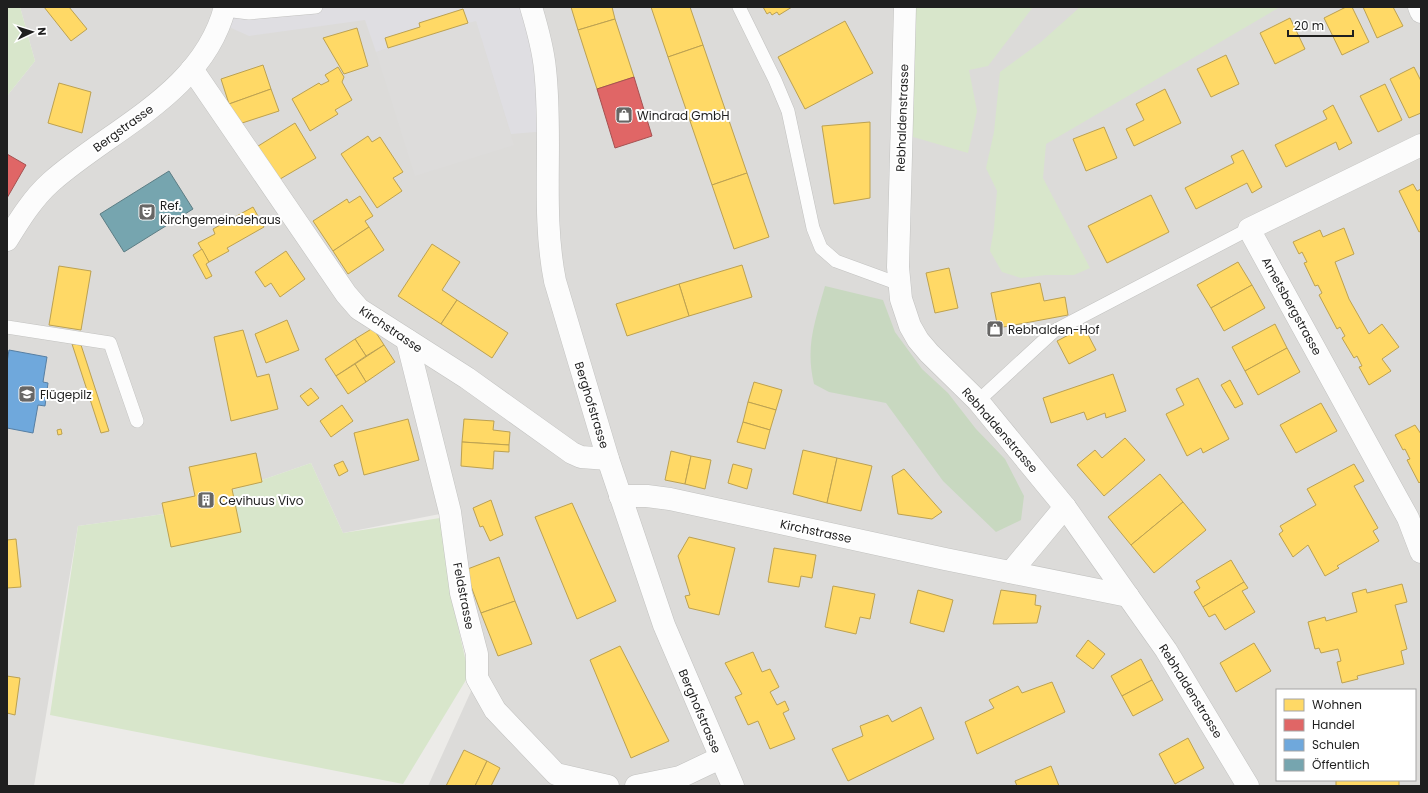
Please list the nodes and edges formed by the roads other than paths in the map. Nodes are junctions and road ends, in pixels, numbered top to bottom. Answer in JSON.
{"nodes":[{"id":1,"x":316,"y":7,"type":"edge"},
{"id":2,"x":531,"y":7,"type":"edge"},
{"id":3,"x":739,"y":7,"type":"edge"},
{"id":4,"x":905,"y":7,"type":"edge"},
{"id":5,"x":1419,"y":7,"type":"edge"},
{"id":6,"x":225,"y":8,"type":"edge"},
{"id":7,"x":1421,"y":12,"type":"edge"},
{"id":8,"x":192,"y":69,"type":"junction"},
{"id":9,"x":1421,"y":145,"type":"edge"},
{"id":10,"x":1250,"y":229,"type":"junction"},
{"id":11,"x":7,"y":240,"type":"edge"},
{"id":12,"x":899,"y":284,"type":"junction"},
{"id":13,"x":7,"y":327,"type":"edge"},
{"id":14,"x":408,"y":340,"type":"junction"},
{"id":15,"x":978,"y":401,"type":"junction"},
{"id":16,"x":137,"y":421,"type":"dead end"},
{"id":17,"x":608,"y":459,"type":"junction"},
{"id":18,"x":620,"y":496,"type":"junction"},
{"id":19,"x":1065,"y":507,"type":"junction"},
{"id":20,"x":1421,"y":552,"type":"edge"},
{"id":21,"x":1011,"y":572,"type":"junction"},
{"id":22,"x":1128,"y":596,"type":"junction"},
{"id":23,"x":720,"y":758,"type":"junction"},
{"id":24,"x":608,"y":786,"type":"edge"},
{"id":25,"x":636,"y":786,"type":"edge"},
{"id":26,"x":733,"y":786,"type":"edge"},
{"id":27,"x":1248,"y":786,"type":"edge"}],
"edges":[{"from":1,"to":6,"type":"lane"},
{"from":2,"to":17,"type":"street","name":"Berghofstrasse"},
{"from":3,"to":12,"type":"lane"},
{"from":4,"to":12,"type":"street","name":"Rebhaldenstrasse"},
{"from":5,"to":7,"type":"street"},
{"from":6,"to":8,"type":"street","name":"Bergstrasse"},
{"from":8,"to":11,"type":"street","name":"Bergstrasse"},
{"from":8,"to":14,"type":"street","name":"Kirchstrasse"},
{"from":9,"to":10,"type":"street"},
{"from":10,"to":15,"type":"lane"},
{"from":10,"to":20,"type":"street","name":"Ametsbergstrasse"},
{"from":12,"to":15,"type":"street","name":"Rebhaldenstrasse"},
{"from":13,"to":16,"type":"lane"},
{"from":14,"to":17,"type":"street","name":"Kirchstrasse"},
{"from":14,"to":24,"type":"street","name":"Feldstrasse"},
{"from":15,"to":19,"type":"street","name":"Rebhaldenstrasse"},
{"from":17,"to":18,"type":"street","name":"Berghofstrasse"},
{"from":18,"to":21,"type":"street","name":"Kirchstrasse"},
{"from":18,"to":23,"type":"street","name":"Berghofstrasse"},
{"from":19,"to":21,"type":"street"},
{"from":19,"to":22,"type":"street","name":"Rebhaldenstrasse"},
{"from":21,"to":22,"type":"street","name":"Kirchstrasse"},
{"from":22,"to":27,"type":"street","name":"Rebhaldenstrasse"},
{"from":23,"to":25,"type":"street"},
{"from":23,"to":26,"type":"street","name":"Berghofstrasse"}]}
